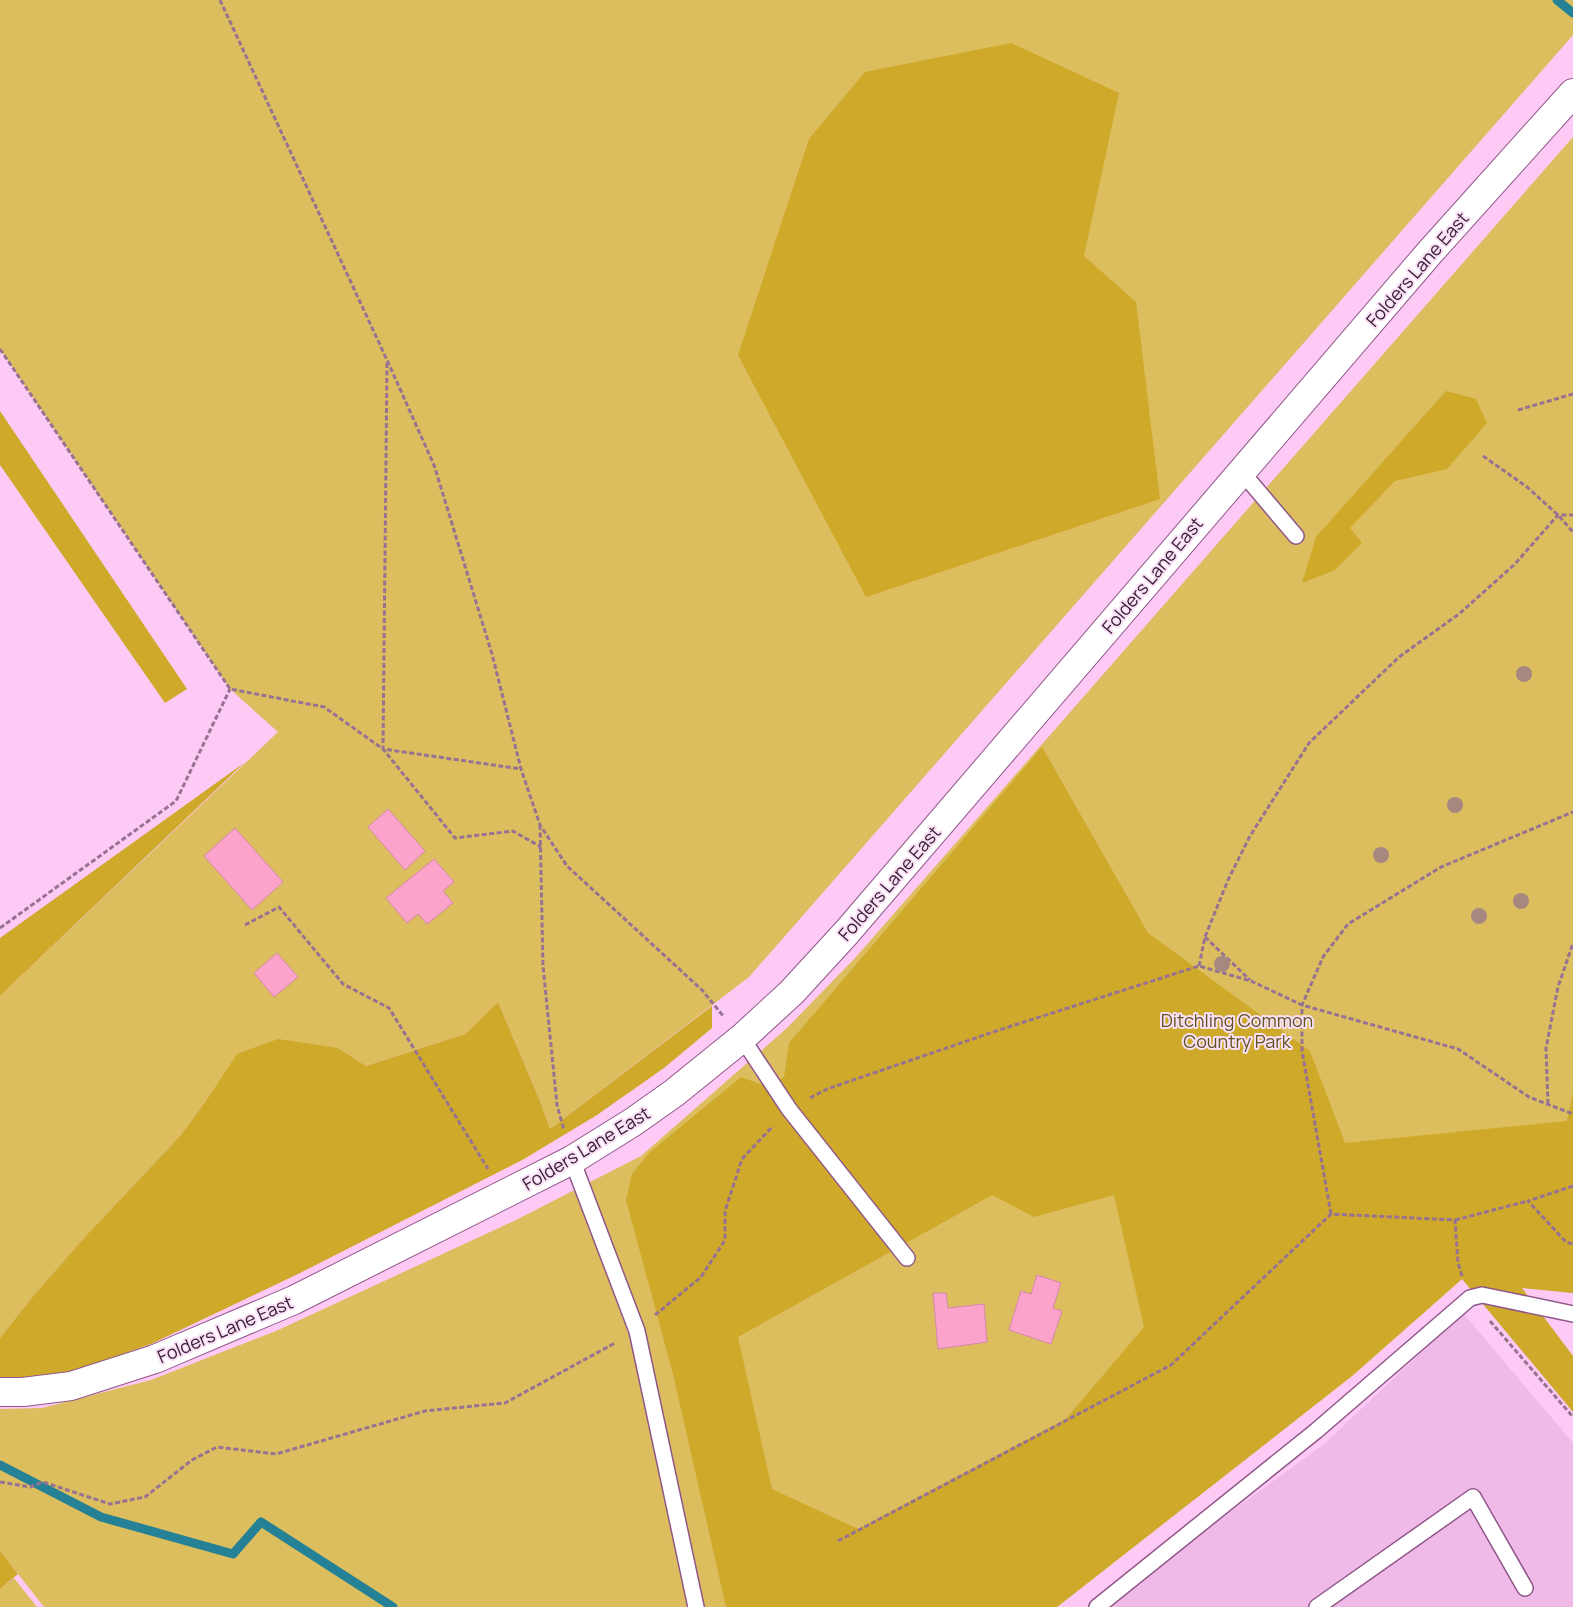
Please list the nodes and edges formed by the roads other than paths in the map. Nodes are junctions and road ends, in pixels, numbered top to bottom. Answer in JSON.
{"nodes":[{"id":1,"x":1573,"y":93,"type":"edge"},
{"id":2,"x":1241,"y":472,"type":"junction"},
{"id":3,"x":1296,"y":536,"type":"dead end"},
{"id":4,"x":742,"y":1038,"type":"junction"},
{"id":5,"x":572,"y":1160,"type":"junction"},
{"id":6,"x":906,"y":1258,"type":"dead end"},
{"id":7,"x":1573,"y":1314,"type":"edge"},
{"id":8,"x":0,"y":1392,"type":"edge"},
{"id":9,"x":1525,"y":1588,"type":"dead end"},
{"id":10,"x":696,"y":1607,"type":"edge"},
{"id":11,"x":1097,"y":1607,"type":"edge"},
{"id":12,"x":1317,"y":1607,"type":"edge"}],
"edges":[{"from":1,"to":2,"type":"street","name":"Folders Lane East"},
{"from":2,"to":3,"type":"lane"},
{"from":2,"to":4,"type":"street","name":"Folders Lane East"},
{"from":4,"to":5,"type":"street","name":"Folders Lane East"},
{"from":4,"to":6,"type":"lane"},
{"from":5,"to":8,"type":"street","name":"Folders Lane East"},
{"from":5,"to":10,"type":"lane"},
{"from":7,"to":11,"type":"lane"},
{"from":9,"to":12,"type":"lane"}]}
